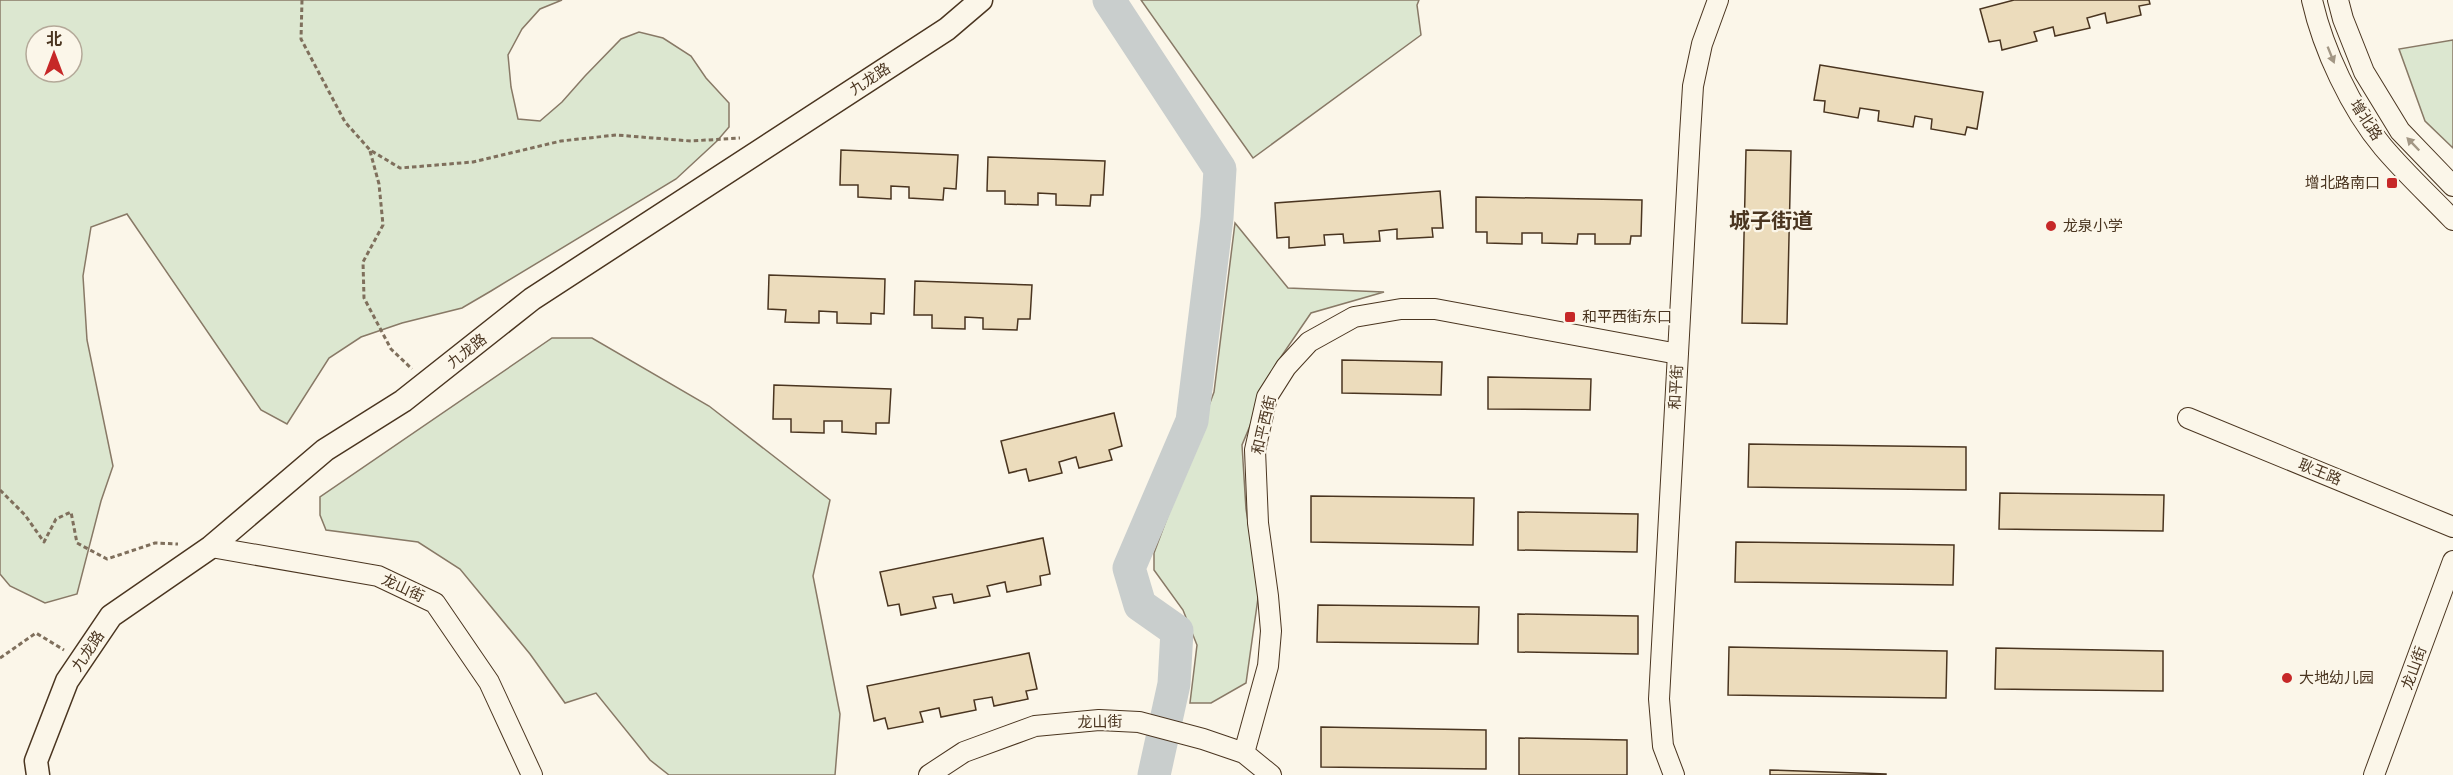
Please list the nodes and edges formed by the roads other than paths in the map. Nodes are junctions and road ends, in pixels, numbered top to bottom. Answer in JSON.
{"nodes":[{"id":1,"x":981,"y":0,"type":"edge"},
{"id":2,"x":1718,"y":0,"type":"edge"},
{"id":3,"x":2312,"y":0,"type":"edge"},
{"id":4,"x":2338,"y":0,"type":"edge"},
{"id":5,"x":2453,"y":186,"type":"edge"},
{"id":6,"x":2453,"y":220,"type":"edge"},
{"id":7,"x":1678,"y":354,"type":"junction"},
{"id":8,"x":2188,"y":418,"type":"dead end"},
{"id":9,"x":2453,"y":527,"type":"edge"},
{"id":10,"x":211,"y":547,"type":"junction"},
{"id":11,"x":2453,"y":561,"type":"edge"},
{"id":12,"x":1244,"y":753,"type":"junction"},
{"id":13,"x":38,"y":775,"type":"edge"},
{"id":14,"x":532,"y":775,"type":"edge"},
{"id":15,"x":929,"y":775,"type":"edge"},
{"id":16,"x":1271,"y":775,"type":"edge"},
{"id":17,"x":1674,"y":775,"type":"edge"},
{"id":18,"x":2374,"y":775,"type":"edge"}],
"edges":[{"from":1,"to":10,"type":"main road","name":"九龙路"},
{"from":2,"to":7,"type":"street","name":"和平街"},
{"from":3,"to":6,"type":"street","name":"增北路","one_way":true},
{"from":5,"to":4,"type":"street","name":"增北路","one_way":true},
{"from":7,"to":12,"type":"street","name":"和平西街"},
{"from":7,"to":17,"type":"street","name":"和平街"},
{"from":8,"to":9,"type":"street","name":"耿王路"},
{"from":10,"to":13,"type":"main road","name":"九龙路"},
{"from":10,"to":14,"type":"street","name":"龙山街"},
{"from":11,"to":18,"type":"street","name":"龙山街"},
{"from":12,"to":15,"type":"street","name":"龙山街"},
{"from":12,"to":16,"type":"street","name":"龙山街"}]}
